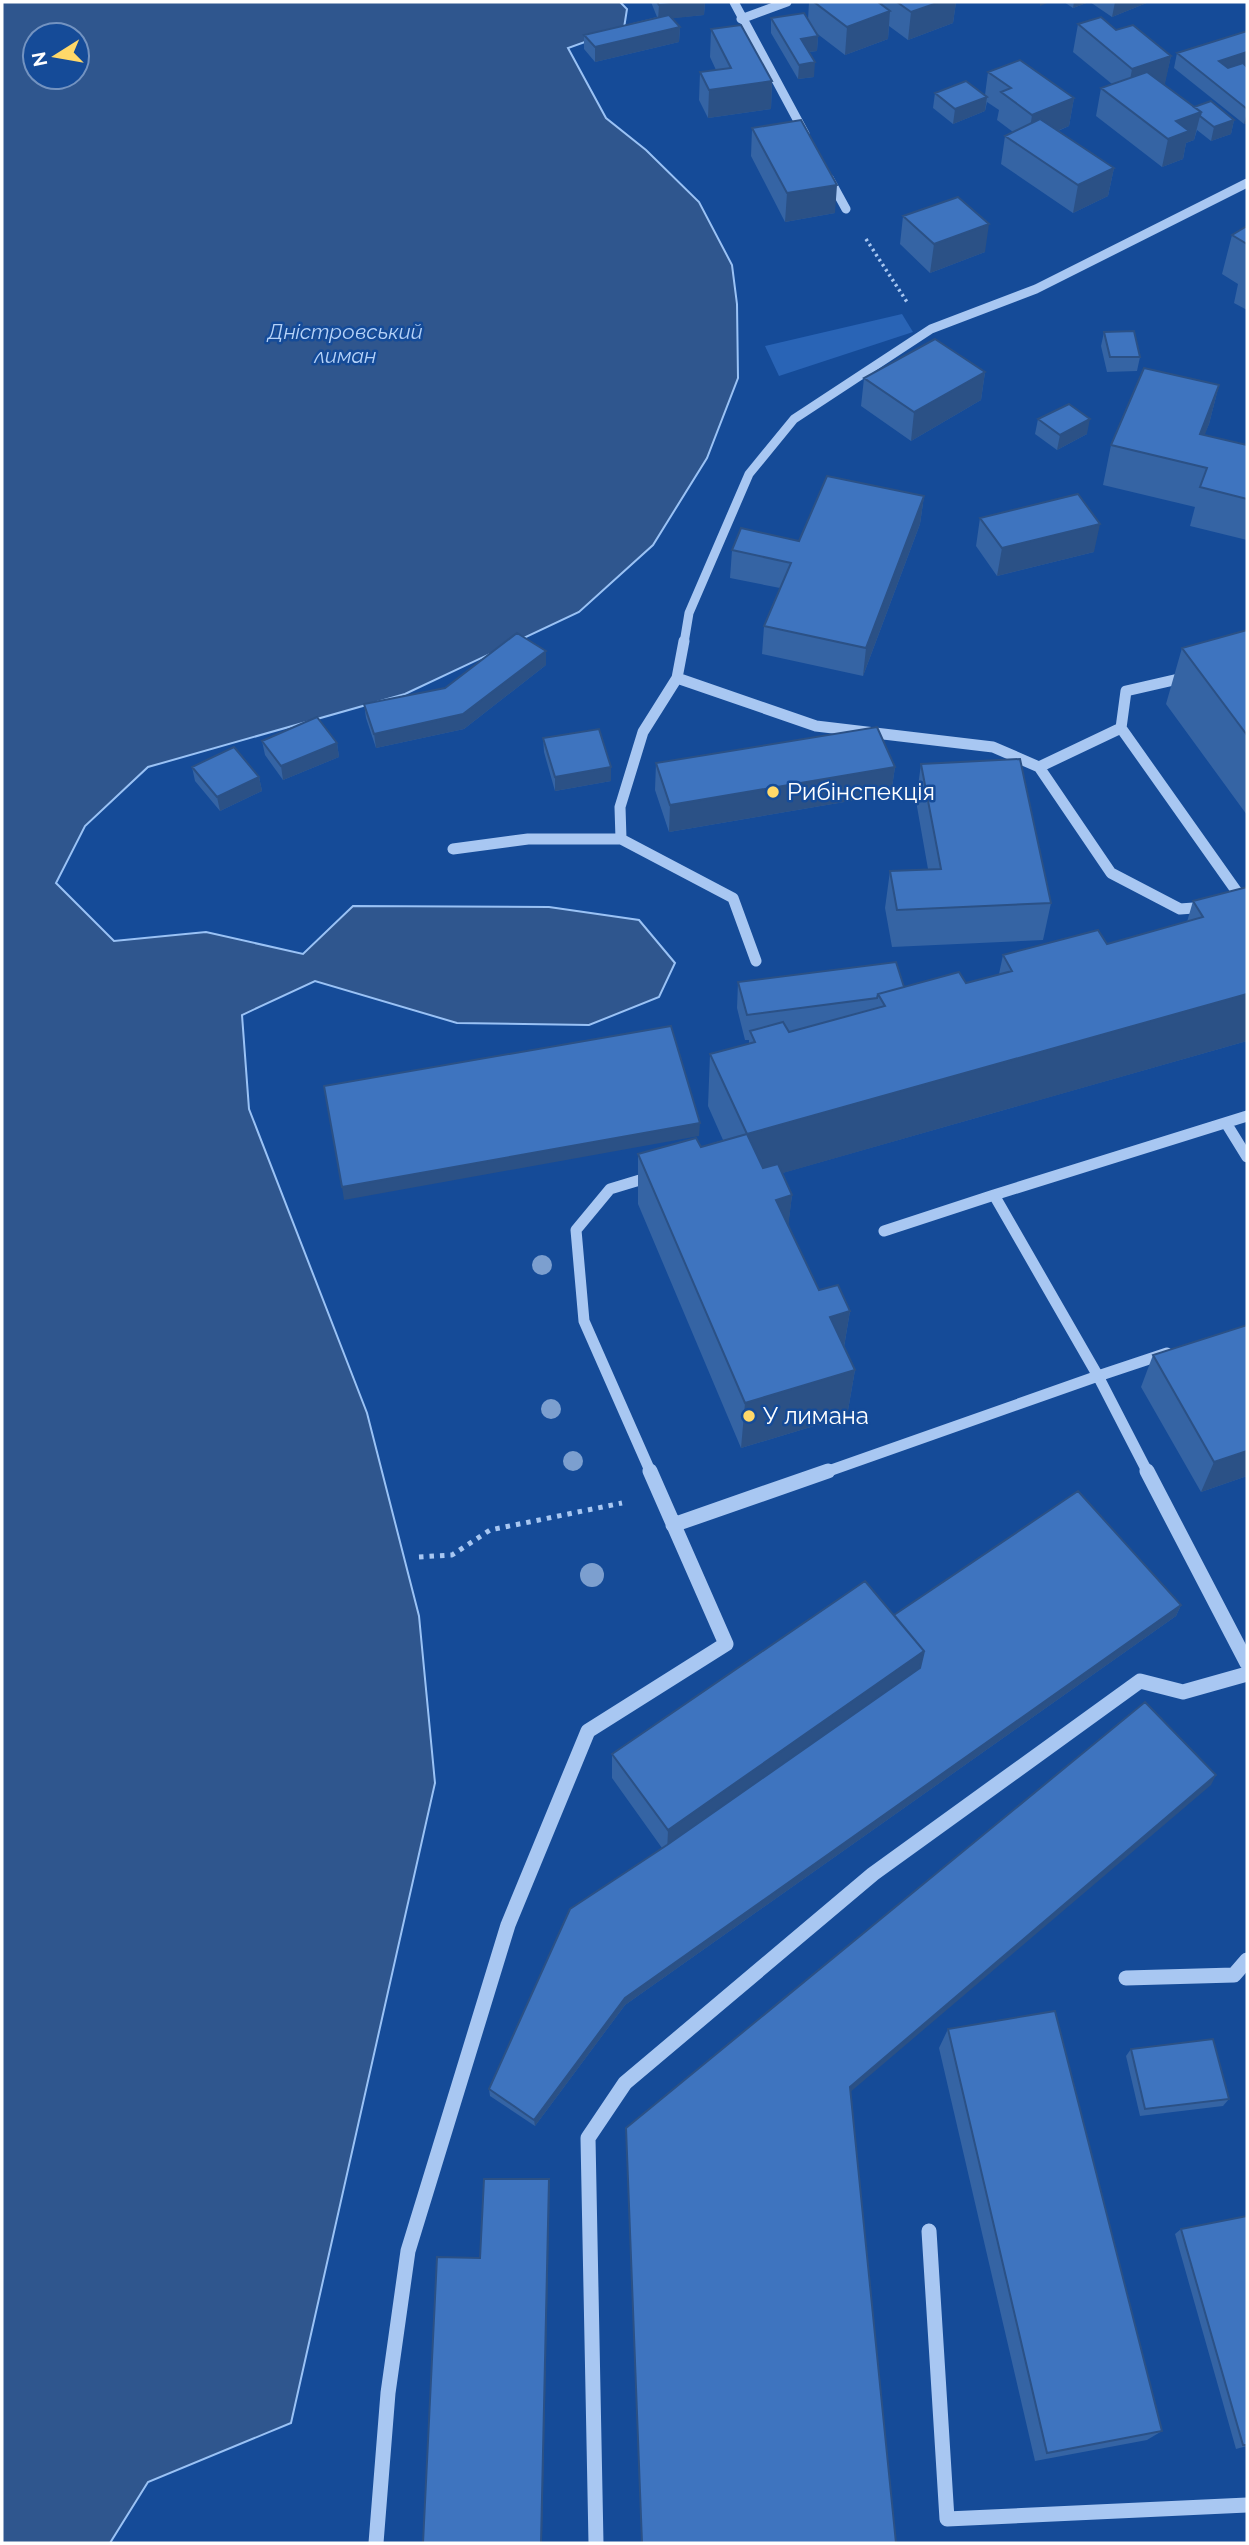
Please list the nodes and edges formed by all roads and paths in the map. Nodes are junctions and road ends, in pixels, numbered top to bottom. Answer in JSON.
{"nodes":[{"id":1,"x":734,"y":2,"type":"edge"},
{"id":2,"x":787,"y":2,"type":"edge"},
{"id":3,"x":741,"y":19,"type":"junction"},
{"id":4,"x":807,"y":138,"type":"edge"},
{"id":5,"x":826,"y":173,"type":"edge"},
{"id":6,"x":1247,"y":183,"type":"edge"},
{"id":7,"x":846,"y":209,"type":"joint"},
{"id":8,"x":910,"y":307,"type":"dead end"},
{"id":9,"x":1194,"y":676,"type":"edge"},
{"id":10,"x":677,"y":678,"type":"junction"},
{"id":11,"x":1121,"y":728,"type":"junction"},
{"id":12,"x":1039,"y":767,"type":"junction"},
{"id":13,"x":621,"y":839,"type":"junction"},
{"id":14,"x":453,"y":849,"type":"dead end"},
{"id":15,"x":1232,"y":905,"type":"edge"},
{"id":16,"x":1246,"y":905,"type":"edge"},
{"id":17,"x":1219,"y":906,"type":"edge"},
{"id":18,"x":756,"y":961,"type":"dead end"},
{"id":19,"x":1247,"y":1116,"type":"edge"},
{"id":20,"x":1226,"y":1123,"type":"junction"},
{"id":21,"x":1247,"y":1157,"type":"edge"},
{"id":22,"x":671,"y":1171,"type":"edge"},
{"id":23,"x":994,"y":1195,"type":"junction"},
{"id":24,"x":884,"y":1231,"type":"dead end"},
{"id":25,"x":1185,"y":1347,"type":"edge"},
{"id":26,"x":1098,"y":1376,"type":"junction"},
{"id":27,"x":660,"y":1495,"type":"junction"},
{"id":28,"x":673,"y":1525,"type":"junction"},
{"id":29,"x":419,"y":1558,"type":"dead end"},
{"id":30,"x":726,"y":1644,"type":"joint"},
{"id":31,"x":1247,"y":1663,"type":"edge"},
{"id":32,"x":1247,"y":1674,"type":"edge"},
{"id":33,"x":1247,"y":1960,"type":"edge"},
{"id":34,"x":1126,"y":1978,"type":"dead end"},
{"id":35,"x":929,"y":2231,"type":"dead end"},
{"id":36,"x":1247,"y":2505,"type":"edge"},
{"id":37,"x":376,"y":2543,"type":"edge"},
{"id":38,"x":596,"y":2543,"type":"edge"}],
"edges":[{"from":1,"to":3,"type":"street"},
{"from":2,"to":3,"type":"street"},
{"from":3,"to":4,"type":"street"},
{"from":5,"to":7,"type":"street"},
{"from":6,"to":10,"type":"street"},
{"from":7,"to":8,"type":"path"},
{"from":9,"to":11,"type":"street"},
{"from":10,"to":12,"type":"street"},
{"from":10,"to":13,"type":"street"},
{"from":11,"to":12,"type":"street"},
{"from":11,"to":16,"type":"street"},
{"from":12,"to":17,"type":"street"},
{"from":13,"to":14,"type":"street"},
{"from":13,"to":18,"type":"street"},
{"from":15,"to":16,"type":"street"},
{"from":19,"to":20,"type":"street"},
{"from":20,"to":21,"type":"street"},
{"from":20,"to":23,"type":"street"},
{"from":22,"to":27,"type":"street"},
{"from":23,"to":24,"type":"street"},
{"from":23,"to":26,"type":"street"},
{"from":25,"to":26,"type":"street"},
{"from":26,"to":28,"type":"street"},
{"from":26,"to":31,"type":"street"},
{"from":27,"to":28,"type":"street"},
{"from":27,"to":29,"type":"path"},
{"from":28,"to":30,"type":"street"},
{"from":30,"to":37,"type":"street"},
{"from":32,"to":38,"type":"street"},
{"from":33,"to":34,"type":"street"},
{"from":35,"to":36,"type":"street"}]}
